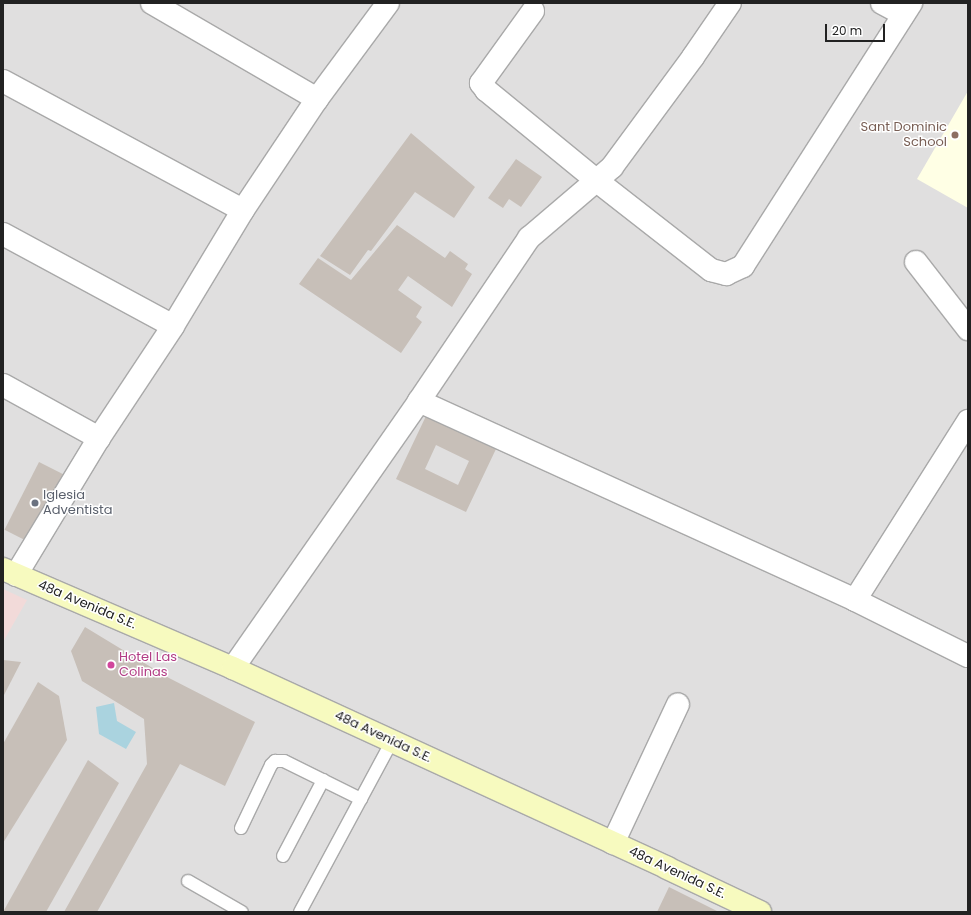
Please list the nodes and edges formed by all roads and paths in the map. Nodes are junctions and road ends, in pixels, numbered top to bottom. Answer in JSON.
{"nodes":[{"id":1,"x":152,"y":3,"type":"edge"},
{"id":2,"x":388,"y":3,"type":"edge"},
{"id":3,"x":730,"y":3,"type":"edge"},
{"id":4,"x":882,"y":3,"type":"edge"},
{"id":5,"x":907,"y":9,"type":"edge"},
{"id":6,"x":533,"y":10,"type":"dead end"},
{"id":7,"x":3,"y":81,"type":"edge"},
{"id":8,"x":317,"y":99,"type":"junction"},
{"id":9,"x":597,"y":181,"type":"junction"},
{"id":10,"x":243,"y":210,"type":"junction"},
{"id":11,"x":3,"y":234,"type":"edge"},
{"id":12,"x":916,"y":262,"type":"dead end"},
{"id":13,"x":173,"y":326,"type":"junction"},
{"id":14,"x":968,"y":329,"type":"edge"},
{"id":15,"x":3,"y":385,"type":"edge"},
{"id":16,"x":419,"y":401,"type":"junction"},
{"id":17,"x":968,"y":421,"type":"edge"},
{"id":18,"x":99,"y":438,"type":"junction"},
{"id":19,"x":10,"y":572,"type":"edge"},
{"id":20,"x":855,"y":600,"type":"junction"},
{"id":21,"x":968,"y":656,"type":"edge"},
{"id":22,"x":233,"y":668,"type":"junction"},
{"id":23,"x":678,"y":704,"type":"dead end"},
{"id":24,"x":392,"y":741,"type":"junction"},
{"id":25,"x":323,"y":780,"type":"junction"},
{"id":26,"x":361,"y":799,"type":"junction"},
{"id":27,"x":241,"y":828,"type":"dead end"},
{"id":28,"x":613,"y":843,"type":"junction"},
{"id":29,"x":283,"y":856,"type":"dead end"},
{"id":30,"x":188,"y":881,"type":"dead end"},
{"id":31,"x":242,"y":912,"type":"edge"},
{"id":32,"x":300,"y":912,"type":"edge"},
{"id":33,"x":760,"y":912,"type":"edge"}],
"edges":[{"from":1,"to":8,"type":"street"},
{"from":2,"to":8,"type":"street"},
{"from":3,"to":9,"type":"street"},
{"from":4,"to":5,"type":"street"},
{"from":5,"to":9,"type":"street"},
{"from":6,"to":9,"type":"street"},
{"from":7,"to":10,"type":"street"},
{"from":8,"to":10,"type":"street"},
{"from":9,"to":16,"type":"street"},
{"from":10,"to":13,"type":"street"},
{"from":11,"to":13,"type":"street"},
{"from":12,"to":14,"type":"street"},
{"from":13,"to":18,"type":"street"},
{"from":15,"to":18,"type":"street"},
{"from":16,"to":20,"type":"street"},
{"from":16,"to":22,"type":"street"},
{"from":17,"to":20,"type":"street"},
{"from":18,"to":19,"type":"street"},
{"from":19,"to":22,"type":"street","name":"48a Avenida S.E."},
{"from":20,"to":21,"type":"street"},
{"from":22,"to":24,"type":"street","name":"48a Avenida S.E."},
{"from":23,"to":28,"type":"street"},
{"from":24,"to":26,"type":"lane"},
{"from":24,"to":28,"type":"street","name":"48a Avenida S.E."},
{"from":25,"to":26,"type":"lane"},
{"from":25,"to":27,"type":"lane"},
{"from":25,"to":29,"type":"lane"},
{"from":26,"to":32,"type":"lane"},
{"from":28,"to":33,"type":"street","name":"48a Avenida S.E."},
{"from":30,"to":31,"type":"lane"}]}
